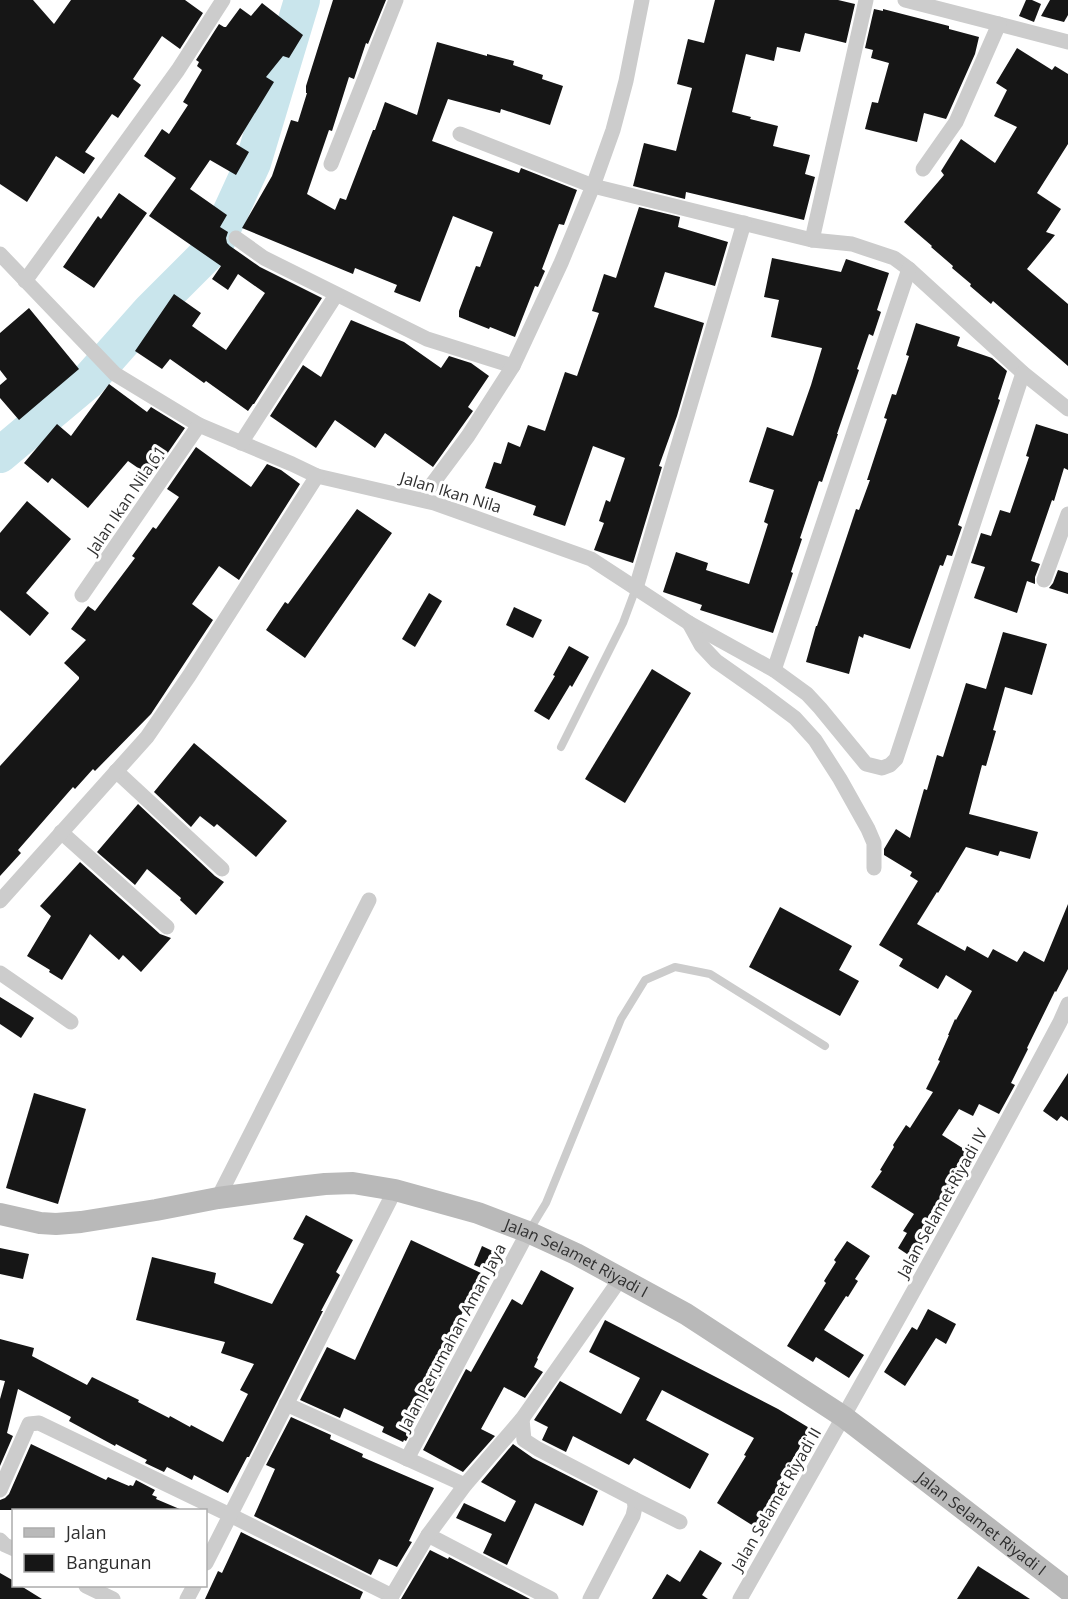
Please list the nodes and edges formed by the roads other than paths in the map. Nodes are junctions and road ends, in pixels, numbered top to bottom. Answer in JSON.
{"nodes":[{"id":1,"x":223,"y":0,"type":"edge"},
{"id":2,"x":396,"y":0,"type":"edge"},
{"id":3,"x":642,"y":0,"type":"edge"},
{"id":4,"x":866,"y":0,"type":"edge"},
{"id":5,"x":905,"y":0,"type":"edge"},
{"id":6,"x":999,"y":24,"type":"junction"},
{"id":7,"x":1068,"y":42,"type":"edge"},
{"id":8,"x":460,"y":134,"type":"dead end"},
{"id":9,"x":331,"y":164,"type":"dead end"},
{"id":10,"x":923,"y":169,"type":"dead end"},
{"id":11,"x":593,"y":186,"type":"junction"},
{"id":12,"x":744,"y":223,"type":"junction"},
{"id":13,"x":236,"y":238,"type":"dead end"},
{"id":14,"x":812,"y":240,"type":"junction"},
{"id":15,"x":0,"y":254,"type":"edge"},
{"id":16,"x":909,"y":269,"type":"junction"},
{"id":17,"x":25,"y":281,"type":"junction"},
{"id":18,"x":336,"y":295,"type":"junction"},
{"id":19,"x":513,"y":366,"type":"junction"},
{"id":20,"x":1023,"y":373,"type":"junction"},
{"id":21,"x":1068,"y":409,"type":"edge"},
{"id":22,"x":199,"y":425,"type":"junction"},
{"id":23,"x":241,"y":443,"type":"junction"},
{"id":24,"x":317,"y":476,"type":"junction"},
{"id":25,"x":421,"y":499,"type":"junction"},
{"id":26,"x":1068,"y":514,"type":"edge"},
{"id":27,"x":1044,"y":580,"type":"dead end"},
{"id":28,"x":636,"y":588,"type":"junction"},
{"id":29,"x":82,"y":595,"type":"dead end"},
{"id":30,"x":689,"y":623,"type":"junction"},
{"id":31,"x":774,"y":670,"type":"junction"},
{"id":32,"x":561,"y":747,"type":"dead end"},
{"id":33,"x":116,"y":771,"type":"junction"},
{"id":34,"x":61,"y":832,"type":"junction"},
{"id":35,"x":874,"y":868,"type":"dead end"},
{"id":36,"x":222,"y":869,"type":"dead end"},
{"id":37,"x":369,"y":900,"type":"dead end"},
{"id":38,"x":0,"y":901,"type":"edge"},
{"id":39,"x":167,"y":927,"type":"dead end"},
{"id":40,"x":0,"y":973,"type":"edge"},
{"id":41,"x":1068,"y":1004,"type":"edge"},
{"id":42,"x":71,"y":1022,"type":"dead end"},
{"id":43,"x":825,"y":1046,"type":"dead end"},
{"id":44,"x":395,"y":1191,"type":"junction"},
{"id":45,"x":218,"y":1198,"type":"junction"},
{"id":46,"x":0,"y":1214,"type":"edge"},
{"id":47,"x":528,"y":1232,"type":"junction"},
{"id":48,"x":621,"y":1278,"type":"junction"},
{"id":49,"x":286,"y":1404,"type":"junction"},
{"id":50,"x":844,"y":1417,"type":"junction"},
{"id":51,"x":522,"y":1419,"type":"junction"},
{"id":52,"x":407,"y":1459,"type":"junction"},
{"id":53,"x":465,"y":1485,"type":"junction"},
{"id":54,"x":0,"y":1490,"type":"edge"},
{"id":55,"x":634,"y":1499,"type":"junction"},
{"id":56,"x":230,"y":1515,"type":"junction"},
{"id":57,"x":680,"y":1522,"type":"dead end"},
{"id":58,"x":428,"y":1535,"type":"junction"},
{"id":59,"x":0,"y":1540,"type":"edge"},
{"id":60,"x":12,"y":1549,"type":"edge"},
{"id":61,"x":207,"y":1561,"type":"edge"},
{"id":62,"x":88,"y":1587,"type":"edge"},
{"id":63,"x":1068,"y":1590,"type":"edge"},
{"id":64,"x":391,"y":1597,"type":"edge"},
{"id":65,"x":113,"y":1599,"type":"edge"},
{"id":66,"x":551,"y":1599,"type":"edge"},
{"id":67,"x":590,"y":1599,"type":"edge"},
{"id":68,"x":740,"y":1599,"type":"edge"}],
"edges":[{"from":1,"to":17,"type":"street"},
{"from":2,"to":9,"type":"street"},
{"from":3,"to":11,"type":"street"},
{"from":4,"to":14,"type":"street"},
{"from":5,"to":6,"type":"street"},
{"from":6,"to":7,"type":"street"},
{"from":6,"to":10,"type":"street"},
{"from":8,"to":11,"type":"street"},
{"from":11,"to":12,"type":"street"},
{"from":11,"to":19,"type":"street"},
{"from":12,"to":14,"type":"street"},
{"from":12,"to":28,"type":"street"},
{"from":13,"to":18,"type":"street"},
{"from":14,"to":16,"type":"street"},
{"from":15,"to":17,"type":"street","name":"Jalan Ikan Nila"},
{"from":16,"to":20,"type":"street"},
{"from":16,"to":31,"type":"street"},
{"from":17,"to":22,"type":"street","name":"Jalan Ikan Nila"},
{"from":18,"to":19,"type":"street"},
{"from":18,"to":23,"type":"street"},
{"from":19,"to":25,"type":"street"},
{"from":20,"to":21,"type":"street"},
{"from":20,"to":31,"type":"street","name":"Jalan Ikan Nila"},
{"from":22,"to":23,"type":"street","name":"Jalan Ikan Nila"},
{"from":22,"to":29,"type":"street","name":"Jalan Ikan Nila 61"},
{"from":23,"to":24,"type":"street","name":"Jalan Ikan Nila"},
{"from":24,"to":25,"type":"street","name":"Jalan Ikan Nila"},
{"from":24,"to":33,"type":"street"},
{"from":25,"to":28,"type":"street","name":"Jalan Ikan Nila"},
{"from":26,"to":27,"type":"street"},
{"from":28,"to":30,"type":"street","name":"Jalan Ikan Nila"},
{"from":28,"to":32,"type":"lane"},
{"from":30,"to":31,"type":"street","name":"Jalan Ikan Nila"},
{"from":30,"to":35,"type":"street"},
{"from":33,"to":34,"type":"street"},
{"from":33,"to":36,"type":"street"},
{"from":34,"to":38,"type":"street"},
{"from":34,"to":39,"type":"street"},
{"from":37,"to":45,"type":"street"},
{"from":40,"to":42,"type":"street"},
{"from":41,"to":50,"type":"street","name":"Jalan Selamet Riyadi IV"},
{"from":43,"to":47,"type":"lane"},
{"from":44,"to":45,"type":"main road","name":"Jalan Selamet Riyadi I"},
{"from":44,"to":47,"type":"main road","name":"Jalan Selamet Riyadi I"},
{"from":44,"to":49,"type":"street"},
{"from":45,"to":46,"type":"main road","name":"Jalan Selamet Riyadi I"},
{"from":47,"to":48,"type":"main road","name":"Jalan Selamet Riyadi I"},
{"from":47,"to":52,"type":"street","name":"Jalan Perumahan Aman Jaya"},
{"from":48,"to":50,"type":"main road","name":"Jalan Selamet Riyadi I"},
{"from":48,"to":51,"type":"street"},
{"from":49,"to":52,"type":"street","name":"Jalan Perumahan Aman Jaya"},
{"from":49,"to":56,"type":"street"},
{"from":50,"to":63,"type":"main road","name":"Jalan Selamet Riyadi I"},
{"from":50,"to":68,"type":"street","name":"Jalan Selamet Riyadi II"},
{"from":51,"to":53,"type":"street"},
{"from":51,"to":55,"type":"street"},
{"from":52,"to":53,"type":"street","name":"Jalan Perumahan Aman Jaya"},
{"from":53,"to":58,"type":"street"},
{"from":54,"to":56,"type":"street"},
{"from":55,"to":57,"type":"street"},
{"from":55,"to":67,"type":"street"},
{"from":56,"to":61,"type":"street"},
{"from":56,"to":64,"type":"street"},
{"from":58,"to":64,"type":"street"},
{"from":58,"to":66,"type":"street"},
{"from":59,"to":60,"type":"street"},
{"from":62,"to":65,"type":"street"}]}
